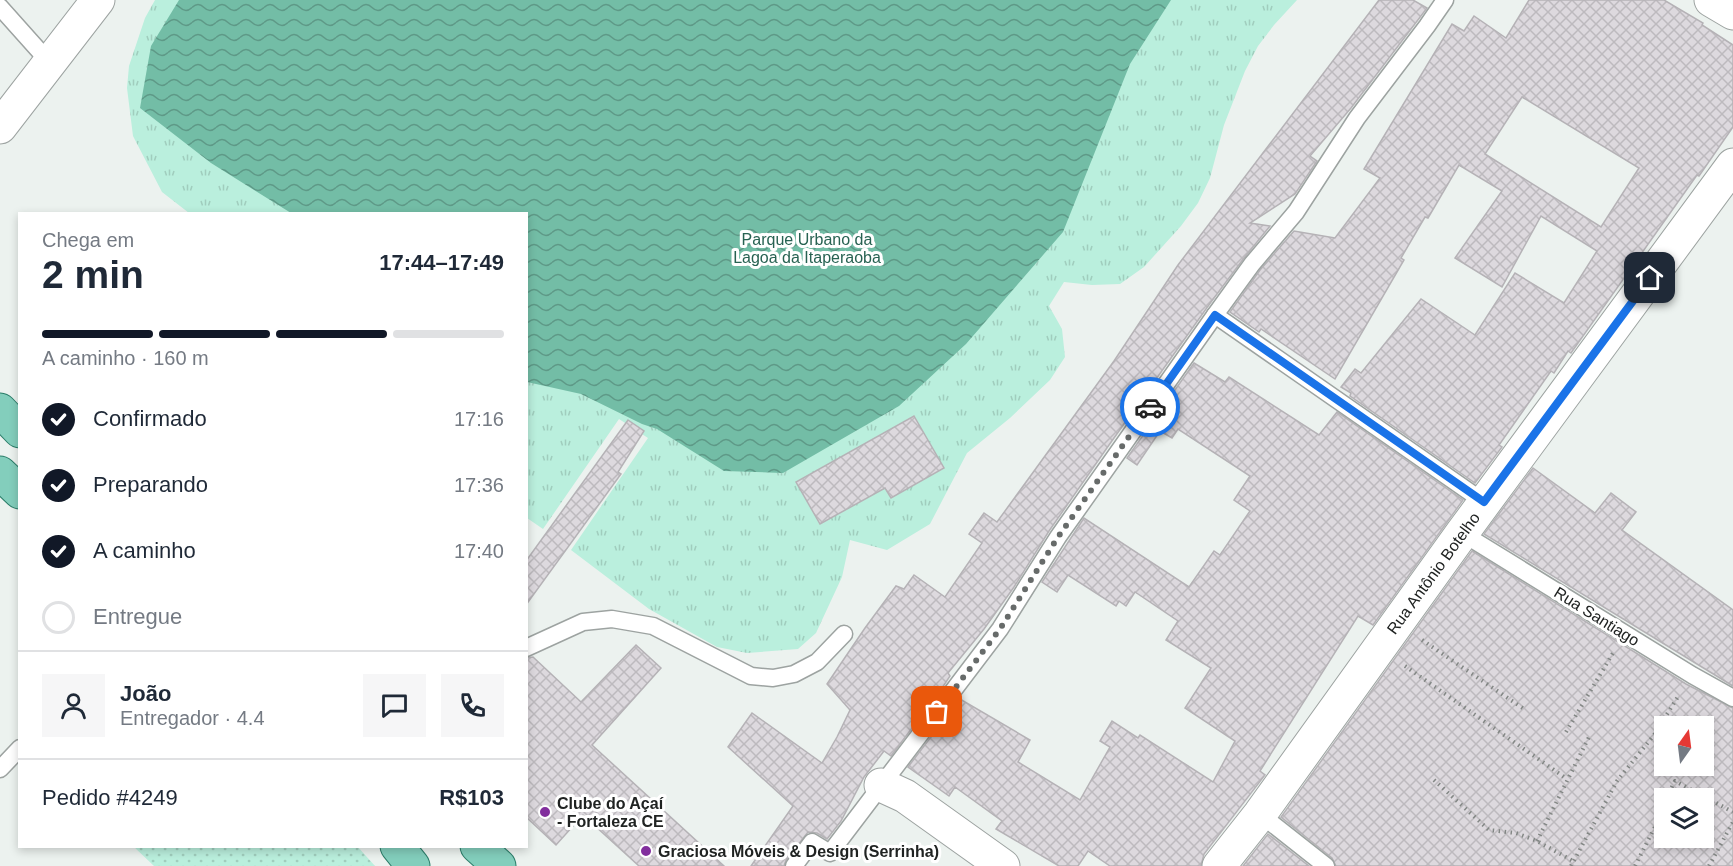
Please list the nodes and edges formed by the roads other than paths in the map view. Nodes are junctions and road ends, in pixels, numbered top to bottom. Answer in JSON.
{"nodes":[{"id":1,"x":98,"y":0,"type":"edge"},
{"id":2,"x":1445,"y":0,"type":"edge"},
{"id":3,"x":1711,"y":0,"type":"edge"},
{"id":4,"x":0,"y":7,"type":"edge"},
{"id":5,"x":1733,"y":13,"type":"edge"},
{"id":6,"x":50,"y":63,"type":"junction"},
{"id":7,"x":0,"y":127,"type":"edge"},
{"id":8,"x":1733,"y":165,"type":"edge"},
{"id":9,"x":1215,"y":315,"type":"junction"},
{"id":10,"x":0,"y":410,"type":"edge"},
{"id":11,"x":18,"y":429,"type":"edge"},
{"id":12,"x":0,"y":473,"type":"edge"},
{"id":13,"x":18,"y":490,"type":"edge"},
{"id":14,"x":1484,"y":502,"type":"junction"},
{"id":15,"x":1462,"y":533,"type":"junction"},
{"id":16,"x":844,"y":634,"type":"dead end"},
{"id":17,"x":528,"y":647,"type":"edge"},
{"id":18,"x":1733,"y":698,"type":"edge"},
{"id":19,"x":18,"y":750,"type":"edge"},
{"id":20,"x":0,"y":769,"type":"edge"},
{"id":21,"x":881,"y":785,"type":"junction"},
{"id":22,"x":1260,"y":813,"type":"junction"},
{"id":23,"x":399,"y":848,"type":"edge"},
{"id":24,"x":479,"y":848,"type":"edge"},
{"id":25,"x":413,"y":866,"type":"edge"},
{"id":26,"x":499,"y":866,"type":"edge"},
{"id":27,"x":794,"y":866,"type":"edge"},
{"id":28,"x":1003,"y":866,"type":"edge"},
{"id":29,"x":1219,"y":866,"type":"edge"},
{"id":30,"x":1326,"y":866,"type":"edge"}],
"edges":[{"from":1,"to":6,"type":"street"},
{"from":2,"to":9,"type":"lane"},
{"from":3,"to":5,"type":"street"},
{"from":4,"to":6,"type":"lane"},
{"from":6,"to":7,"type":"street"},
{"from":8,"to":14,"type":"street","name":"Rua Antônio Botelho"},
{"from":9,"to":14,"type":"lane"},
{"from":9,"to":21,"type":"lane"},
{"from":10,"to":11,"type":"main road"},
{"from":12,"to":13,"type":"main road"},
{"from":14,"to":15,"type":"street","name":"Rua Antônio Botelho"},
{"from":15,"to":18,"type":"lane","name":"Rua Santiago"},
{"from":15,"to":22,"type":"street","name":"Rua Antônio Botelho"},
{"from":16,"to":17,"type":"lane"},
{"from":19,"to":20,"type":"lane"},
{"from":21,"to":27,"type":"lane"},
{"from":21,"to":28,"type":"street"},
{"from":22,"to":29,"type":"street","name":"Rua Antônio Botelho"},
{"from":22,"to":30,"type":"lane"},
{"from":23,"to":25,"type":"main road"},
{"from":24,"to":26,"type":"main road"}]}
